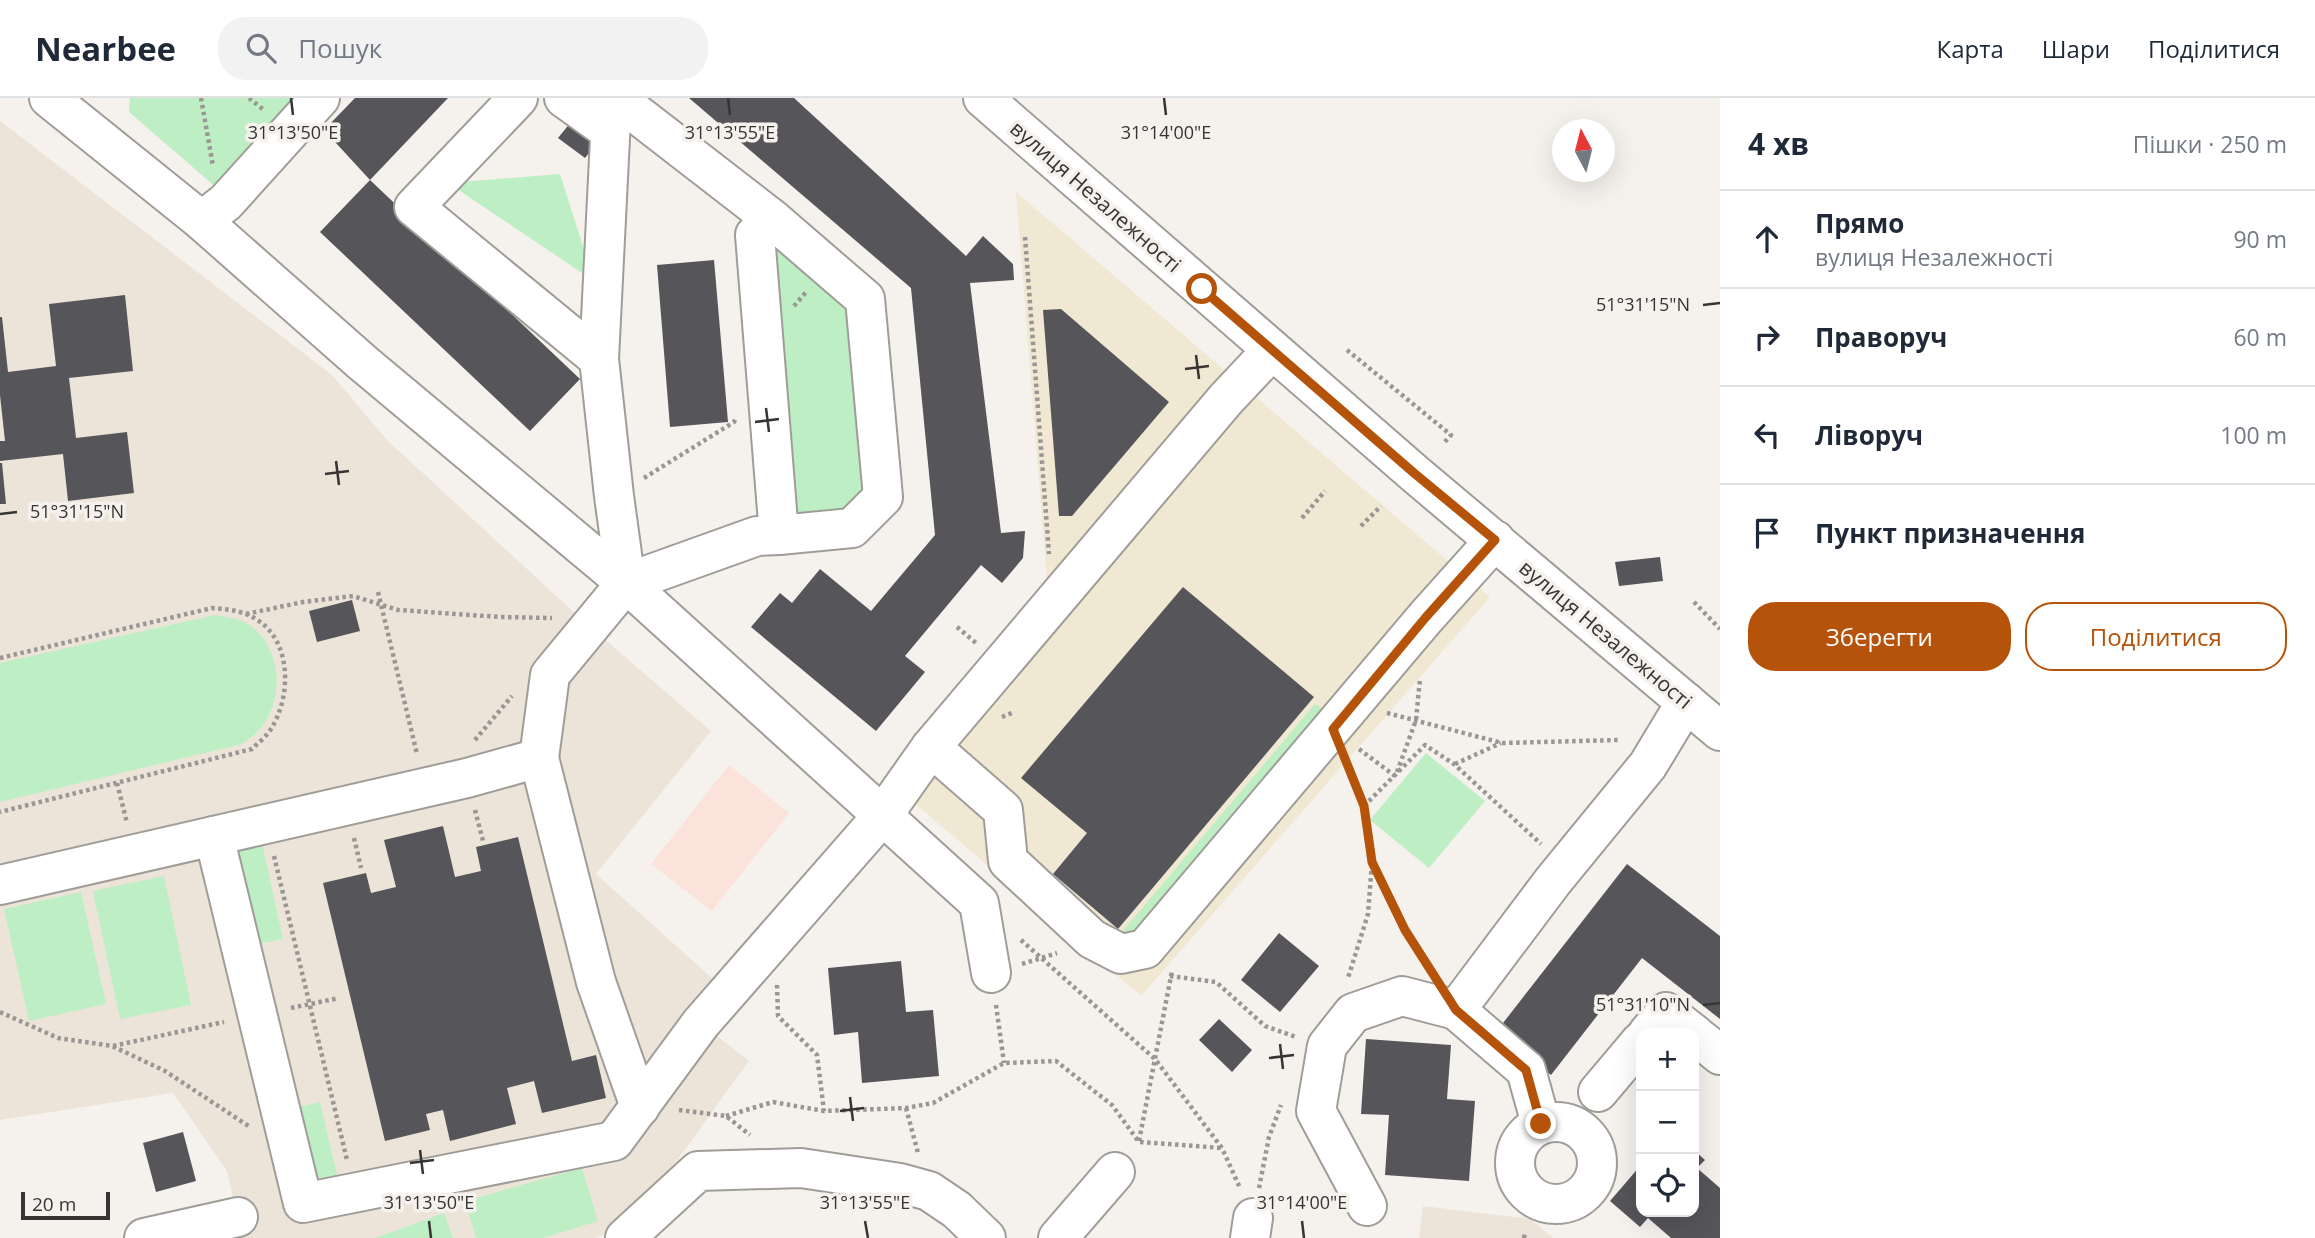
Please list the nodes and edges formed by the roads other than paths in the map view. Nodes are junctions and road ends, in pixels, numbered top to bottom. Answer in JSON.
{"nodes":[{"id":1,"x":49,"y":98,"type":"edge"},
{"id":2,"x":320,"y":98,"type":"edge"},
{"id":3,"x":519,"y":98,"type":"edge"},
{"id":4,"x":564,"y":98,"type":"edge"},
{"id":5,"x":983,"y":98,"type":"edge"},
{"id":6,"x":613,"y":109,"type":"edge"},
{"id":7,"x":214,"y":211,"type":"junction"},
{"id":8,"x":771,"y":218,"type":"junction"},
{"id":9,"x":1272,"y":350,"type":"junction"},
{"id":10,"x":599,"y":359,"type":"junction"},
{"id":11,"x":779,"y":535,"type":"junction"},
{"id":12,"x":1495,"y":540,"type":"junction"},
{"id":13,"x":626,"y":583,"type":"junction"},
{"id":14,"x":1686,"y":702,"type":"junction"},
{"id":15,"x":1720,"y":731,"type":"edge"},
{"id":16,"x":931,"y":747,"type":"junction"},
{"id":17,"x":539,"y":758,"type":"junction"},
{"id":18,"x":883,"y":815,"type":"junction"},
{"id":19,"x":214,"y":836,"type":"junction"},
{"id":20,"x":0,"y":885,"type":"edge"},
{"id":21,"x":991,"y":973,"type":"road end"},
{"id":22,"x":1456,"y":1010,"type":"junction"},
{"id":23,"x":1652,"y":1028,"type":"edge"},
{"id":24,"x":1686,"y":1028,"type":"edge"},
{"id":25,"x":1699,"y":1039,"type":"edge"},
{"id":26,"x":1636,"y":1047,"type":"edge"},
{"id":27,"x":1720,"y":1055,"type":"edge"},
{"id":28,"x":1598,"y":1092,"type":"dead end"},
{"id":29,"x":640,"y":1107,"type":"junction"},
{"id":30,"x":1541,"y":1124,"type":"dead end"},
{"id":31,"x":1115,"y":1172,"type":"road end"},
{"id":32,"x":1367,"y":1206,"type":"dead end"},
{"id":33,"x":238,"y":1217,"type":"dead end"},
{"id":34,"x":145,"y":1238,"type":"edge"},
{"id":35,"x":625,"y":1238,"type":"edge"},
{"id":36,"x":986,"y":1238,"type":"edge"},
{"id":37,"x":1058,"y":1238,"type":"edge"}],
"edges":[{"from":1,"to":7,"type":"street"},
{"from":2,"to":7,"type":"street"},
{"from":3,"to":10,"type":"street"},
{"from":4,"to":6,"type":"street"},
{"from":5,"to":9,"type":"street","name":"вулиця Незалежності"},
{"from":6,"to":8,"type":"street"},
{"from":6,"to":10,"type":"street"},
{"from":7,"to":13,"type":"street"},
{"from":8,"to":11,"type":"street"},
{"from":8,"to":11,"type":"street"},
{"from":9,"to":12,"type":"street","name":"вулиця Незалежності"},
{"from":9,"to":16,"type":"street"},
{"from":10,"to":13,"type":"street"},
{"from":11,"to":13,"type":"street"},
{"from":12,"to":14,"type":"street","name":"вулиця Незалежності"},
{"from":12,"to":16,"type":"street"},
{"from":13,"to":17,"type":"street"},
{"from":13,"to":18,"type":"street"},
{"from":14,"to":15,"type":"street","name":"вулиця Незалежності"},
{"from":14,"to":22,"type":"street"},
{"from":16,"to":18,"type":"street"},
{"from":17,"to":19,"type":"street"},
{"from":17,"to":29,"type":"street"},
{"from":18,"to":21,"type":"street"},
{"from":18,"to":29,"type":"street"},
{"from":19,"to":20,"type":"street"},
{"from":19,"to":29,"type":"street"},
{"from":22,"to":30,"type":"street"},
{"from":22,"to":32,"type":"street"},
{"from":23,"to":24,"type":"street"},
{"from":25,"to":27,"type":"street"},
{"from":26,"to":28,"type":"street"},
{"from":31,"to":37,"type":"street"},
{"from":33,"to":34,"type":"street"},
{"from":35,"to":36,"type":"street"}]}
